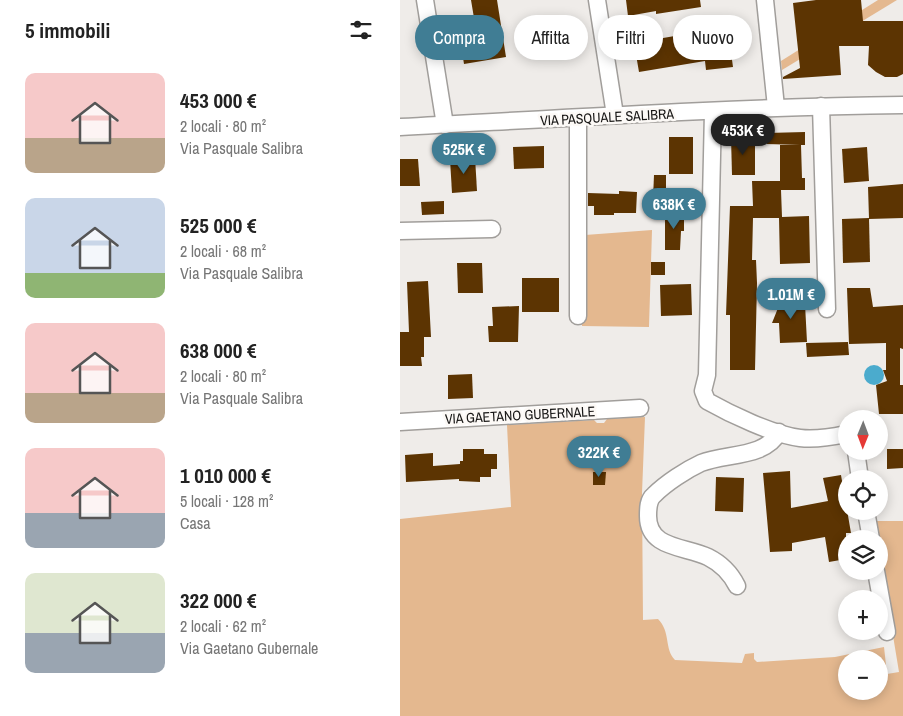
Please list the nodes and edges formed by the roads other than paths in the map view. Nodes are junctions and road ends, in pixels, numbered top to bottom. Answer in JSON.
{"nodes":[{"id":1,"x":425,"y":0,"type":"edge"},
{"id":2,"x":596,"y":0,"type":"edge"},
{"id":3,"x":765,"y":0,"type":"edge"},
{"id":4,"x":903,"y":105,"type":"edge"},
{"id":5,"x":821,"y":106,"type":"junction"},
{"id":6,"x":776,"y":107,"type":"junction"},
{"id":7,"x":713,"y":112,"type":"junction"},
{"id":8,"x":615,"y":116,"type":"junction"},
{"id":9,"x":578,"y":118,"type":"junction"},
{"id":10,"x":445,"y":125,"type":"junction"},
{"id":11,"x":400,"y":128,"type":"edge"},
{"id":12,"x":492,"y":229,"type":"dead end"},
{"id":13,"x":400,"y":231,"type":"edge"},
{"id":14,"x":827,"y":309,"type":"dead end"},
{"id":15,"x":578,"y":316,"type":"dead end"},
{"id":16,"x":640,"y":408,"type":"dead end"},
{"id":17,"x":400,"y":422,"type":"edge"},
{"id":18,"x":779,"y":432,"type":"junction"},
{"id":19,"x":838,"y":436,"type":"edge"},
{"id":20,"x":737,"y":586,"type":"dead end"}],
"edges":[{"from":1,"to":10,"type":"street"},
{"from":2,"to":8,"type":"street"},
{"from":3,"to":6,"type":"street"},
{"from":4,"to":5,"type":"street","name":"VIA PASQUALE SALIBRA"},
{"from":5,"to":6,"type":"street","name":"VIA PASQUALE SALIBRA"},
{"from":5,"to":14,"type":"street"},
{"from":6,"to":7,"type":"street","name":"VIA PASQUALE SALIBRA"},
{"from":7,"to":8,"type":"street","name":"VIA PASQUALE SALIBRA"},
{"from":7,"to":18,"type":"street"},
{"from":8,"to":9,"type":"street","name":"VIA PASQUALE SALIBRA"},
{"from":9,"to":10,"type":"street","name":"VIA PASQUALE SALIBRA"},
{"from":9,"to":15,"type":"street"},
{"from":10,"to":11,"type":"street","name":"VIA PASQUALE SALIBRA"},
{"from":12,"to":13,"type":"street"},
{"from":16,"to":17,"type":"street","name":"VIA GAETANO GUBERNALE"},
{"from":18,"to":19,"type":"street"},
{"from":18,"to":20,"type":"street"}]}
